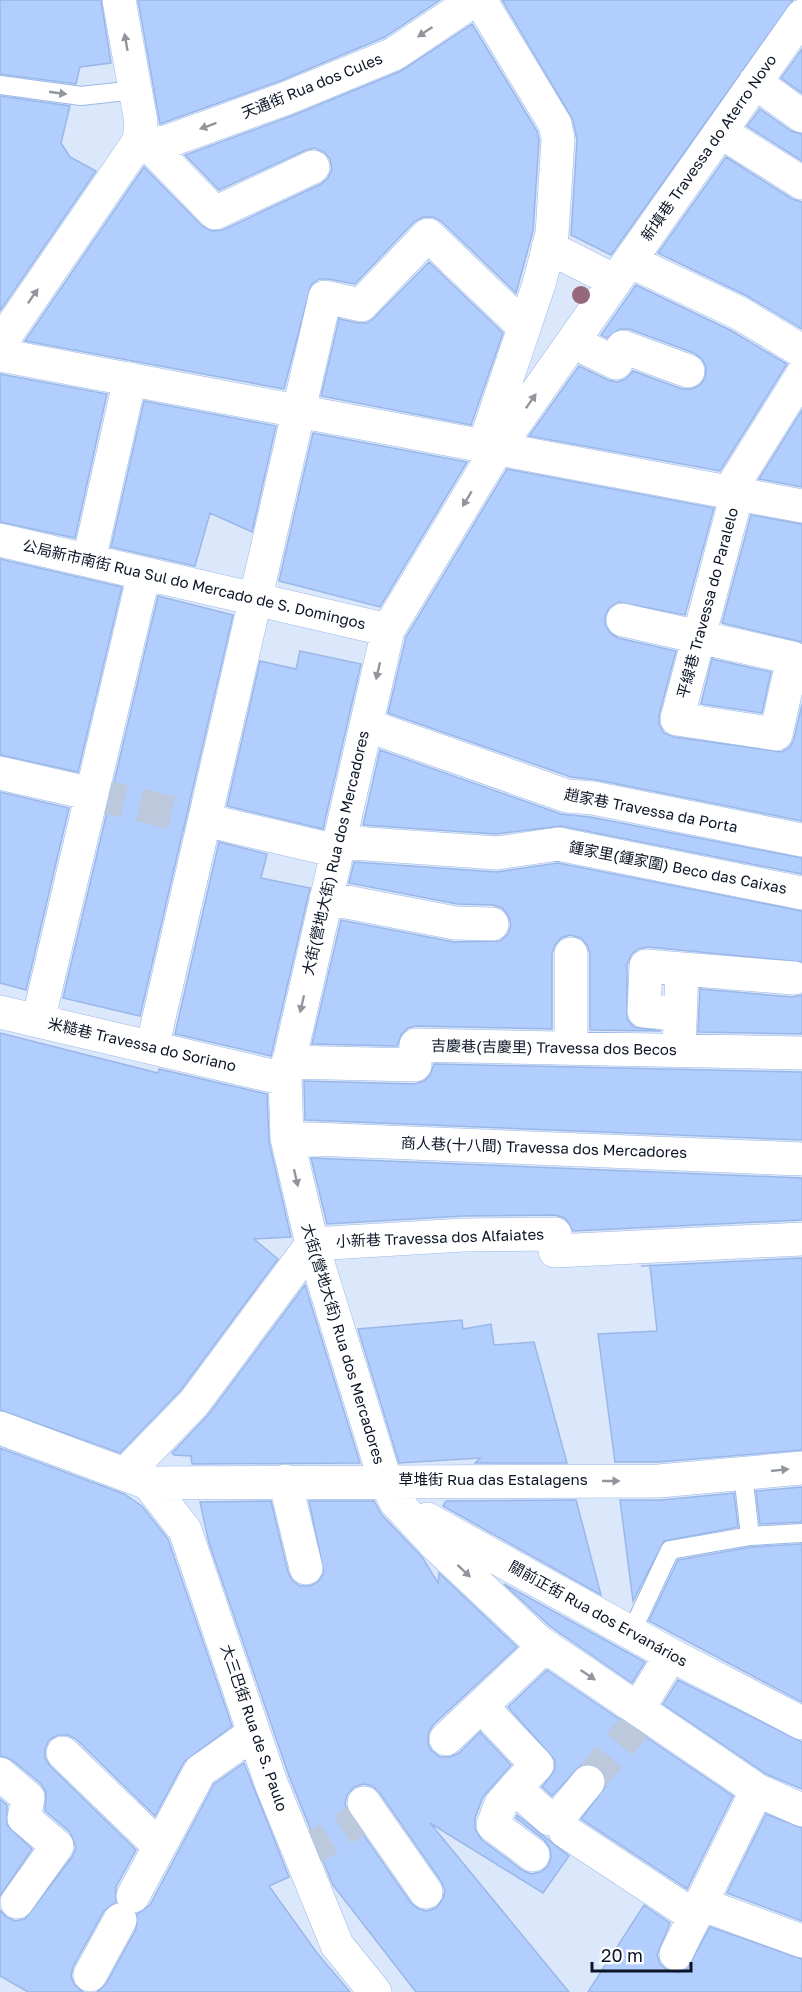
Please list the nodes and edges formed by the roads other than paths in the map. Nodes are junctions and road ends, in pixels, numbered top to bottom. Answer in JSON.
{"nodes":[{"id":1,"x":119,"y":0,"type":"edge"},
{"id":2,"x":474,"y":0,"type":"edge"},
{"id":3,"x":480,"y":0,"type":"edge"},
{"id":4,"x":802,"y":16,"type":"edge"},
{"id":5,"x":755,"y":82,"type":"junction"},
{"id":6,"x":0,"y":85,"type":"edge"},
{"id":7,"x":135,"y":90,"type":"junction"},
{"id":8,"x":802,"y":116,"type":"edge"},
{"id":9,"x":721,"y":132,"type":"junction"},
{"id":10,"x":143,"y":142,"type":"junction"},
{"id":11,"x":313,"y":167,"type":"dead end"},
{"id":12,"x":802,"y":183,"type":"edge"},
{"id":13,"x":548,"y":247,"type":"junction"},
{"id":14,"x":623,"y":271,"type":"junction"},
{"id":15,"x":524,"y":327,"type":"junction"},
{"id":16,"x":573,"y":342,"type":"junction"},
{"id":17,"x":0,"y":345,"type":"edge"},
{"id":18,"x":802,"y":351,"type":"edge"},
{"id":19,"x":0,"y":355,"type":"edge"},
{"id":20,"x":688,"y":371,"type":"dead end"},
{"id":21,"x":802,"y":375,"type":"edge"},
{"id":22,"x":130,"y":379,"type":"junction"},
{"id":23,"x":299,"y":411,"type":"junction"},
{"id":24,"x":491,"y":447,"type":"junction"},
{"id":25,"x":733,"y":493,"type":"junction"},
{"id":26,"x":802,"y":506,"type":"edge"},
{"id":27,"x":0,"y":540,"type":"edge"},
{"id":28,"x":89,"y":560,"type":"junction"},
{"id":29,"x":144,"y":574,"type":"junction"},
{"id":30,"x":255,"y":600,"type":"junction"},
{"id":31,"x":623,"y":620,"type":"dead end"},
{"id":32,"x":388,"y":630,"type":"junction"},
{"id":33,"x":699,"y":637,"type":"junction"},
{"id":34,"x":786,"y":718,"type":"edge"},
{"id":35,"x":366,"y":725,"type":"junction"},
{"id":36,"x":0,"y":773,"type":"edge"},
{"id":37,"x":92,"y":794,"type":"junction"},
{"id":38,"x":205,"y":820,"type":"junction"},
{"id":39,"x":802,"y":840,"type":"edge"},
{"id":40,"x":338,"y":846,"type":"junction"},
{"id":41,"x":802,"y":893,"type":"edge"},
{"id":42,"x":326,"y":898,"type":"junction"},
{"id":43,"x":492,"y":924,"type":"dead end"},
{"id":44,"x":571,"y":954,"type":"dead end"},
{"id":45,"x":794,"y":978,"type":"dead end"},
{"id":46,"x":0,"y":1012,"type":"edge"},
{"id":47,"x":38,"y":1021,"type":"junction"},
{"id":48,"x":152,"y":1047,"type":"junction"},
{"id":49,"x":571,"y":1048,"type":"junction"},
{"id":50,"x":679,"y":1050,"type":"junction"},
{"id":51,"x":802,"y":1053,"type":"edge"},
{"id":52,"x":286,"y":1071,"type":"junction"},
{"id":53,"x":287,"y":1138,"type":"junction"},
{"id":54,"x":802,"y":1159,"type":"edge"},
{"id":55,"x":802,"y":1239,"type":"edge"},
{"id":56,"x":312,"y":1244,"type":"junction"},
{"id":57,"x":0,"y":1428,"type":"edge"},
{"id":58,"x":802,"y":1468,"type":"edge"},
{"id":59,"x":743,"y":1474,"type":"junction"},
{"id":60,"x":137,"y":1478,"type":"junction"},
{"id":61,"x":285,"y":1481,"type":"junction"},
{"id":62,"x":391,"y":1491,"type":"junction"},
{"id":63,"x":802,"y":1533,"type":"edge"},
{"id":64,"x":750,"y":1536,"type":"junction"},
{"id":65,"x":306,"y":1568,"type":"dead end"},
{"id":66,"x":631,"y":1633,"type":"junction"},
{"id":67,"x":545,"y":1646,"type":"junction"},
{"id":68,"x":671,"y":1655,"type":"junction"},
{"id":69,"x":481,"y":1706,"type":"junction"},
{"id":70,"x":638,"y":1709,"type":"junction"},
{"id":71,"x":802,"y":1724,"type":"edge"},
{"id":72,"x":254,"y":1733,"type":"junction"},
{"id":73,"x":446,"y":1739,"type":"dead end"},
{"id":74,"x":63,"y":1754,"type":"dead end"},
{"id":75,"x":0,"y":1774,"type":"edge"},
{"id":76,"x":588,"y":1782,"type":"tunnel mouth"},
{"id":77,"x":515,"y":1788,"type":"junction"},
{"id":78,"x":757,"y":1790,"type":"junction"},
{"id":79,"x":364,"y":1803,"type":"dead end"},
{"id":80,"x":802,"y":1810,"type":"edge"},
{"id":81,"x":560,"y":1820,"type":"junction"},
{"id":82,"x":159,"y":1846,"type":"junction"},
{"id":83,"x":533,"y":1855,"type":"dead end"},
{"id":84,"x":426,"y":1892,"type":"dead end"},
{"id":85,"x":17,"y":1902,"type":"dead end"},
{"id":86,"x":698,"y":1910,"type":"junction"},
{"id":87,"x":802,"y":1941,"type":"edge"},
{"id":88,"x":676,"y":1954,"type":"dead end"},
{"id":89,"x":90,"y":1975,"type":"dead end"},
{"id":90,"x":375,"y":1992,"type":"edge"}],
"edges":[{"from":7,"to":1,"type":"street","one_way":true},
{"from":2,"to":10,"type":"street","name":"天通街 Rua dos Cules","one_way":true},
{"from":3,"to":13,"type":"street","name":"大街(營地大街) Rua dos Mercadores"},
{"from":4,"to":5,"type":"street","name":"新填巷 Travessa do Aterro Novo"},
{"from":5,"to":8,"type":"street"},
{"from":5,"to":9,"type":"street","name":"新填巷 Travessa do Aterro Novo"},
{"from":6,"to":7,"type":"lane","one_way":true},
{"from":7,"to":10,"type":"street"},
{"from":9,"to":12,"type":"street"},
{"from":9,"to":14,"type":"street","name":"新填巷 Travessa do Aterro Novo"},
{"from":10,"to":11,"type":"street"},
{"from":17,"to":10,"type":"street","one_way":true},
{"from":13,"to":14,"type":"street"},
{"from":13,"to":15,"type":"street","name":"大街(營地大街) Rua dos Mercadores"},
{"from":14,"to":16,"type":"street","name":"大街(營地大街) Rua dos Mercadores"},
{"from":14,"to":18,"type":"street"},
{"from":15,"to":23,"type":"street"},
{"from":15,"to":24,"type":"street","name":"大街(營地大街) Rua dos Mercadores"},
{"from":16,"to":20,"type":"street"},
{"from":24,"to":16,"type":"street","name":"大街(營地大街) Rua dos Mercadores","one_way":true},
{"from":19,"to":22,"type":"street"},
{"from":21,"to":25,"type":"street","name":"平線巷 Travessa do Paralelo"},
{"from":22,"to":23,"type":"street"},
{"from":22,"to":28,"type":"street"},
{"from":23,"to":24,"type":"street"},
{"from":23,"to":30,"type":"street"},
{"from":24,"to":25,"type":"street"},
{"from":24,"to":32,"type":"street","name":"大街(營地大街) Rua dos Mercadores","one_way":true},
{"from":25,"to":26,"type":"street"},
{"from":25,"to":33,"type":"street","name":"平線巷 Travessa do Paralelo"},
{"from":27,"to":28,"type":"street","name":"公局新市南街 Rua Sul do Mercado de S. Domingos"},
{"from":28,"to":29,"type":"street","name":"公局新市南街 Rua Sul do Mercado de S. Domingos"},
{"from":29,"to":30,"type":"street","name":"公局新市南街 Rua Sul do Mercado de S. Domingos"},
{"from":29,"to":37,"type":"street"},
{"from":30,"to":32,"type":"street","name":"公局新市南街 Rua Sul do Mercado de S. Domingos"},
{"from":30,"to":38,"type":"street"},
{"from":31,"to":33,"type":"street"},
{"from":32,"to":35,"type":"street","name":"大街(營地大街) Rua dos Mercadores","one_way":true},
{"from":33,"to":34,"type":"street"},
{"from":33,"to":34,"type":"street","name":"平線巷 Travessa do Paralelo"},
{"from":35,"to":39,"type":"street","name":"趙家巷 Travessa da Porta"},
{"from":35,"to":40,"type":"street","name":"大街(營地大街) Rua dos Mercadores"},
{"from":36,"to":37,"type":"street"},
{"from":37,"to":47,"type":"street"},
{"from":38,"to":40,"type":"street","name":"鍾家里(鍾家圍) Beco das Caixas"},
{"from":38,"to":48,"type":"street"},
{"from":40,"to":41,"type":"street","name":"鍾家里(鍾家圍) Beco das Caixas"},
{"from":40,"to":42,"type":"street","name":"大街(營地大街) Rua dos Mercadores"},
{"from":42,"to":43,"type":"street"},
{"from":42,"to":52,"type":"street","name":"大街(營地大街) Rua dos Mercadores","one_way":true},
{"from":44,"to":49,"type":"street"},
{"from":45,"to":50,"type":"street"},
{"from":46,"to":47,"type":"street","name":"米糙巷 Travessa do Soriano"},
{"from":47,"to":48,"type":"street","name":"米糙巷 Travessa do Soriano"},
{"from":48,"to":52,"type":"street","name":"米糙巷 Travessa do Soriano"},
{"from":49,"to":50,"type":"street","name":"吉慶巷(吉慶里) Travessa dos Becos"},
{"from":49,"to":52,"type":"street","name":"吉慶巷(吉慶里) Travessa dos Becos"},
{"from":50,"to":51,"type":"street","name":"吉慶巷(吉慶里) Travessa dos Becos"},
{"from":52,"to":53,"type":"street","name":"大街(營地大街) Rua dos Mercadores"},
{"from":53,"to":54,"type":"street","name":"商人巷(十八間) Travessa dos Mercadores"},
{"from":53,"to":56,"type":"street","name":"大街(營地大街) Rua dos Mercadores","one_way":true},
{"from":55,"to":56,"type":"street","name":"小新巷 Travessa dos Alfaiates"},
{"from":56,"to":60,"type":"street"},
{"from":56,"to":62,"type":"street","name":"大街(營地大街) Rua dos Mercadores"},
{"from":57,"to":60,"type":"street"},
{"from":59,"to":58,"type":"street","name":"草堆街 Rua das Estalagens","one_way":true},
{"from":62,"to":59,"type":"street","name":"草堆街 Rua das Estalagens","one_way":true},
{"from":59,"to":64,"type":"lane"},
{"from":60,"to":61,"type":"street","name":"草堆街 Rua das Estalagens"},
{"from":60,"to":72,"type":"street","name":"大三巴街 Rua de S. Paulo"},
{"from":61,"to":62,"type":"street","name":"草堆街 Rua das Estalagens"},
{"from":61,"to":65,"type":"street"},
{"from":62,"to":66,"type":"street","name":"關前正街 Rua dos Ervanários"},
{"from":62,"to":67,"type":"street","one_way":true},
{"from":63,"to":64,"type":"lane"},
{"from":64,"to":66,"type":"lane"},
{"from":66,"to":68,"type":"street","name":"關前正街 Rua dos Ervanários"},
{"from":67,"to":69,"type":"street"},
{"from":67,"to":70,"type":"street","one_way":true},
{"from":68,"to":70,"type":"street"},
{"from":68,"to":71,"type":"street","name":"關前正街 Rua dos Ervanários"},
{"from":69,"to":73,"type":"street"},
{"from":69,"to":77,"type":"street"},
{"from":70,"to":78,"type":"street"},
{"from":72,"to":82,"type":"street"},
{"from":72,"to":90,"type":"street","name":"大三巴街 Rua de S. Paulo"},
{"from":74,"to":82,"type":"street"},
{"from":75,"to":85,"type":"street"},
{"from":76,"to":81,"type":"street"},
{"from":77,"to":81,"type":"street"},
{"from":77,"to":83,"type":"street"},
{"from":78,"to":80,"type":"street"},
{"from":78,"to":86,"type":"street"},
{"from":79,"to":84,"type":"street"},
{"from":81,"to":86,"type":"street"},
{"from":82,"to":89,"type":"street"},
{"from":86,"to":87,"type":"street"},
{"from":86,"to":88,"type":"street"}]}
